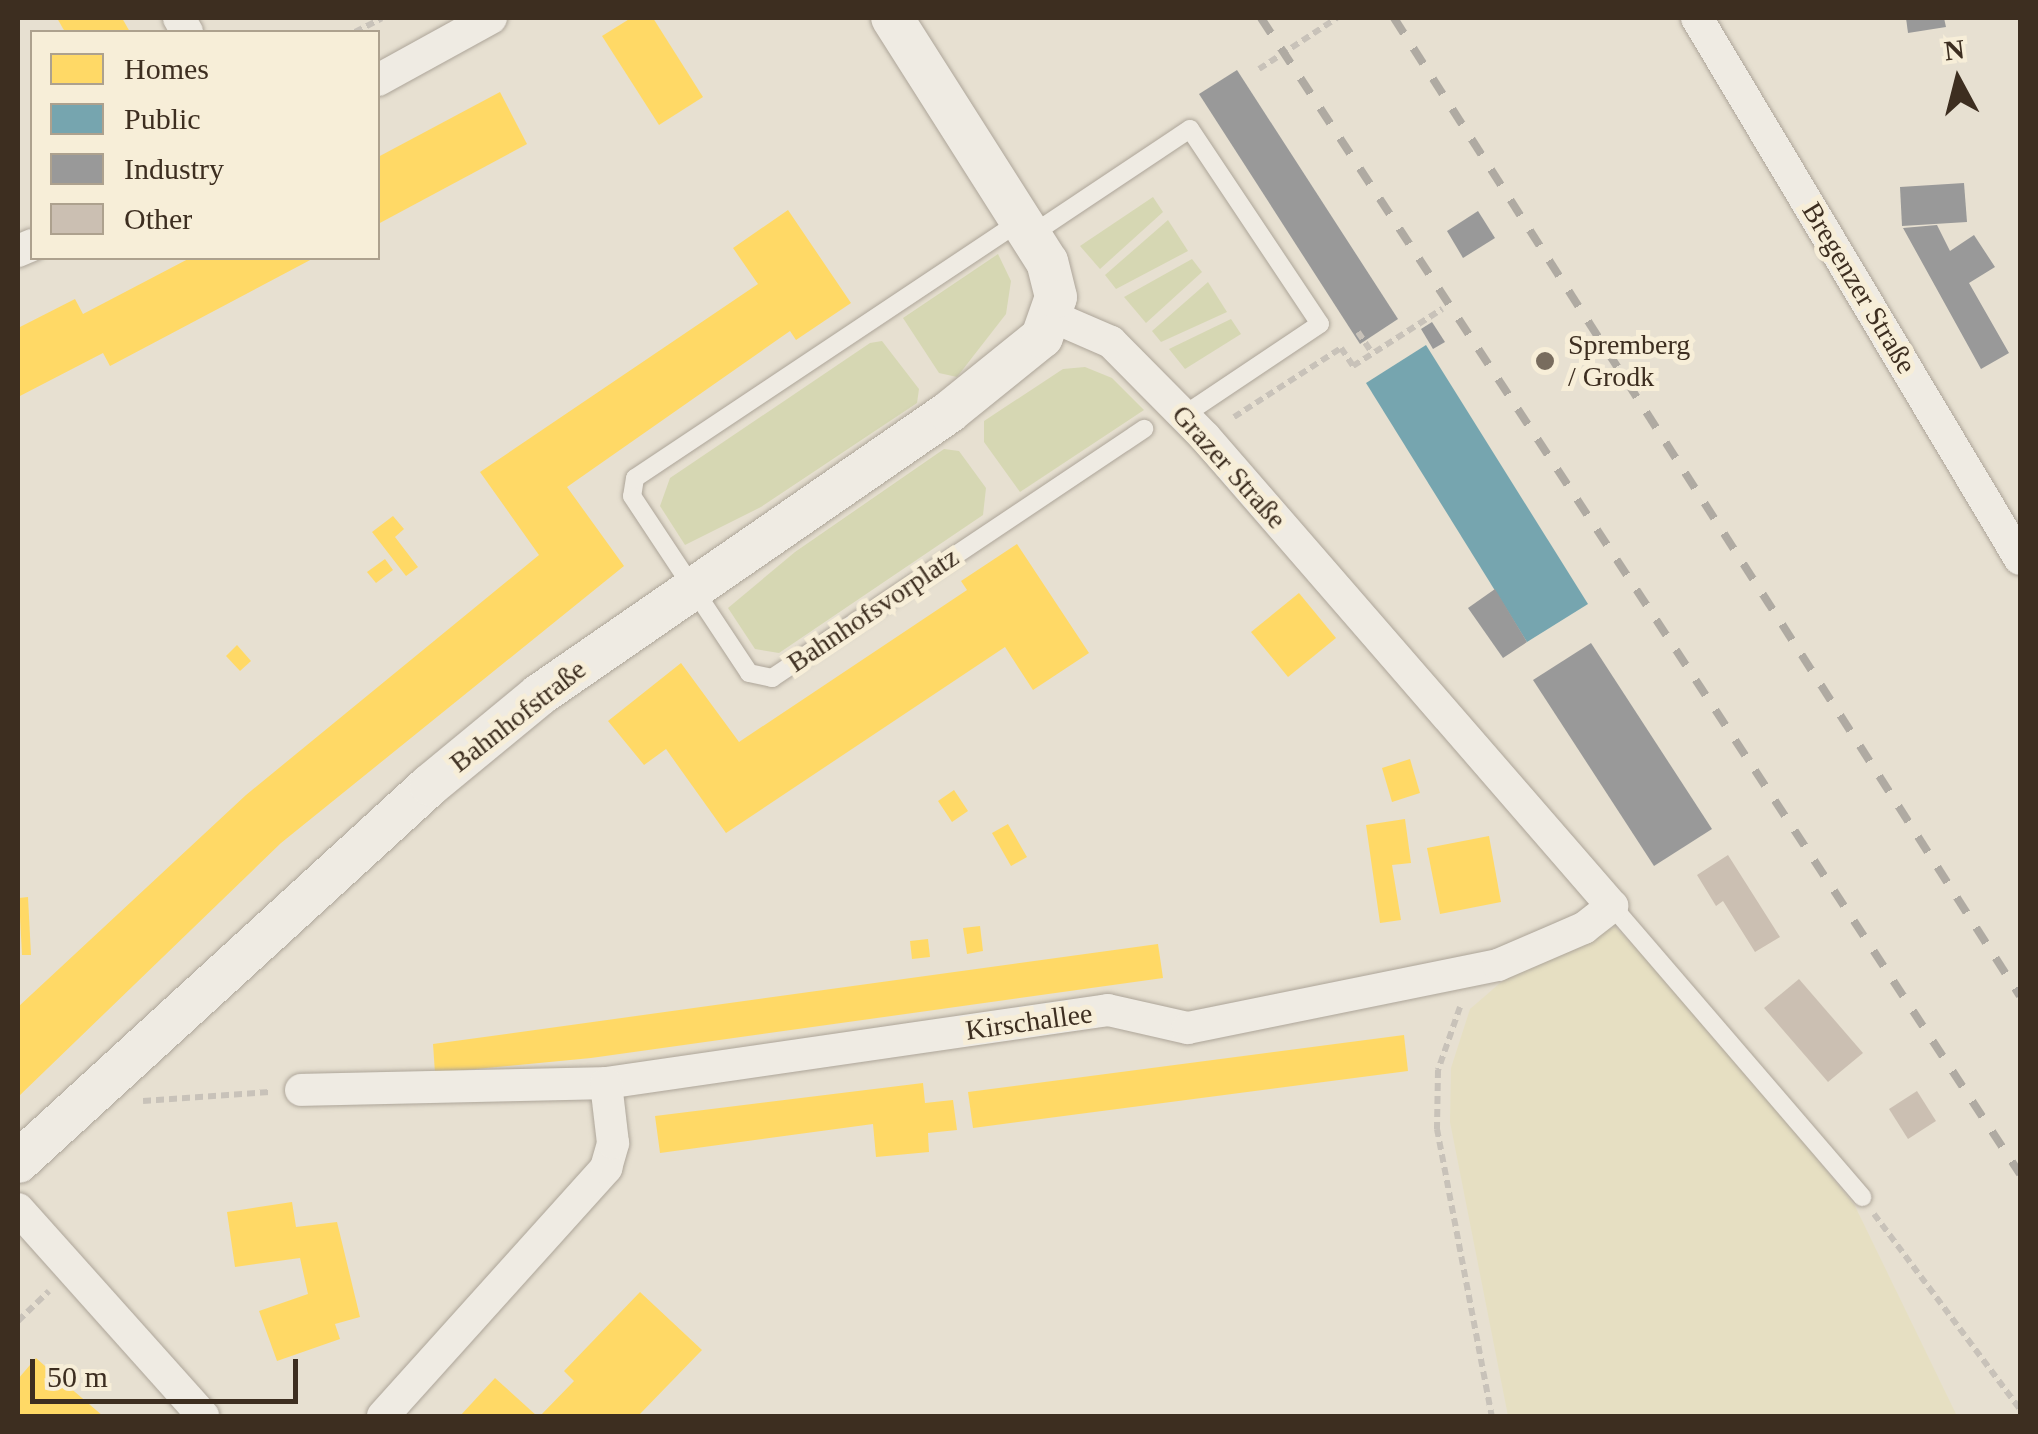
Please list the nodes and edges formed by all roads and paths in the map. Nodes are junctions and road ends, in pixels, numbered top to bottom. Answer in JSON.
{"nodes":[{"id":1,"x":382,"y":18,"type":"edge"},
{"id":2,"x":490,"y":18,"type":"edge"},
{"id":3,"x":892,"y":18,"type":"edge"},
{"id":4,"x":1337,"y":18,"type":"edge"},
{"id":5,"x":1697,"y":18,"type":"edge"},
{"id":6,"x":360,"y":30,"type":"edge"},
{"id":7,"x":439,"y":30,"type":"edge"},
{"id":8,"x":1259,"y":69,"type":"dead end"},
{"id":9,"x":380,"y":78,"type":"edge"},
{"id":10,"x":1016,"y":231,"type":"junction"},
{"id":11,"x":1442,"y":309,"type":"dead end"},
{"id":12,"x":1051,"y":316,"type":"junction"},
{"id":13,"x":1358,"y":332,"type":"dead end"},
{"id":14,"x":1372,"y":353,"type":"junction"},
{"id":15,"x":1194,"y":426,"type":"junction"},
{"id":16,"x":1144,"y":429,"type":"dead end"},
{"id":17,"x":2020,"y":558,"type":"edge"},
{"id":18,"x":692,"y":590,"type":"junction"},
{"id":19,"x":1612,"y":906,"type":"junction"},
{"id":20,"x":1498,"y":965,"type":"junction"},
{"id":21,"x":606,"y":1082,"type":"junction"},
{"id":22,"x":302,"y":1090,"type":"joint"},
{"id":23,"x":136,"y":1101,"type":"dead end"},
{"id":24,"x":18,"y":1162,"type":"edge"},
{"id":25,"x":1862,"y":1197,"type":"joint"},
{"id":26,"x":18,"y":1209,"type":"edge"},
{"id":27,"x":71,"y":1270,"type":"junction"},
{"id":28,"x":18,"y":1321,"type":"edge"},
{"id":29,"x":2020,"y":1409,"type":"edge"},
{"id":30,"x":203,"y":1416,"type":"edge"},
{"id":31,"x":383,"y":1416,"type":"edge"},
{"id":32,"x":1492,"y":1416,"type":"edge"}],
"edges":[{"from":1,"to":6,"type":"path"},
{"from":2,"to":7,"type":"street"},
{"from":3,"to":10,"type":"street"},
{"from":4,"to":8,"type":"path"},
{"from":5,"to":17,"type":"street","name":"Bregenzer Straße"},
{"from":7,"to":9,"type":"street"},
{"from":10,"to":12,"type":"street"},
{"from":10,"to":15,"type":"lane","name":"Bahnhofsvorplatz"},
{"from":10,"to":18,"type":"lane","name":"Bahnhofsvorplatz"},
{"from":11,"to":14,"type":"path"},
{"from":12,"to":15,"type":"street","name":"Grazer Straße"},
{"from":12,"to":18,"type":"street","name":"Bahnhofstraße"},
{"from":13,"to":14,"type":"path"},
{"from":14,"to":15,"type":"path"},
{"from":15,"to":19,"type":"street","name":"Grazer Straße"},
{"from":16,"to":18,"type":"lane","name":"Bahnhofsvorplatz"},
{"from":18,"to":24,"type":"street","name":"Bahnhofstraße"},
{"from":19,"to":20,"type":"street","name":"Kirschallee"},
{"from":19,"to":25,"type":"lane"},
{"from":20,"to":21,"type":"street","name":"Kirschallee"},
{"from":20,"to":32,"type":"path"},
{"from":21,"to":22,"type":"street","name":"Kirschallee"},
{"from":21,"to":31,"type":"street"},
{"from":22,"to":23,"type":"path"},
{"from":25,"to":29,"type":"path"},
{"from":26,"to":27,"type":"street"},
{"from":27,"to":28,"type":"path"},
{"from":27,"to":30,"type":"street"}]}
